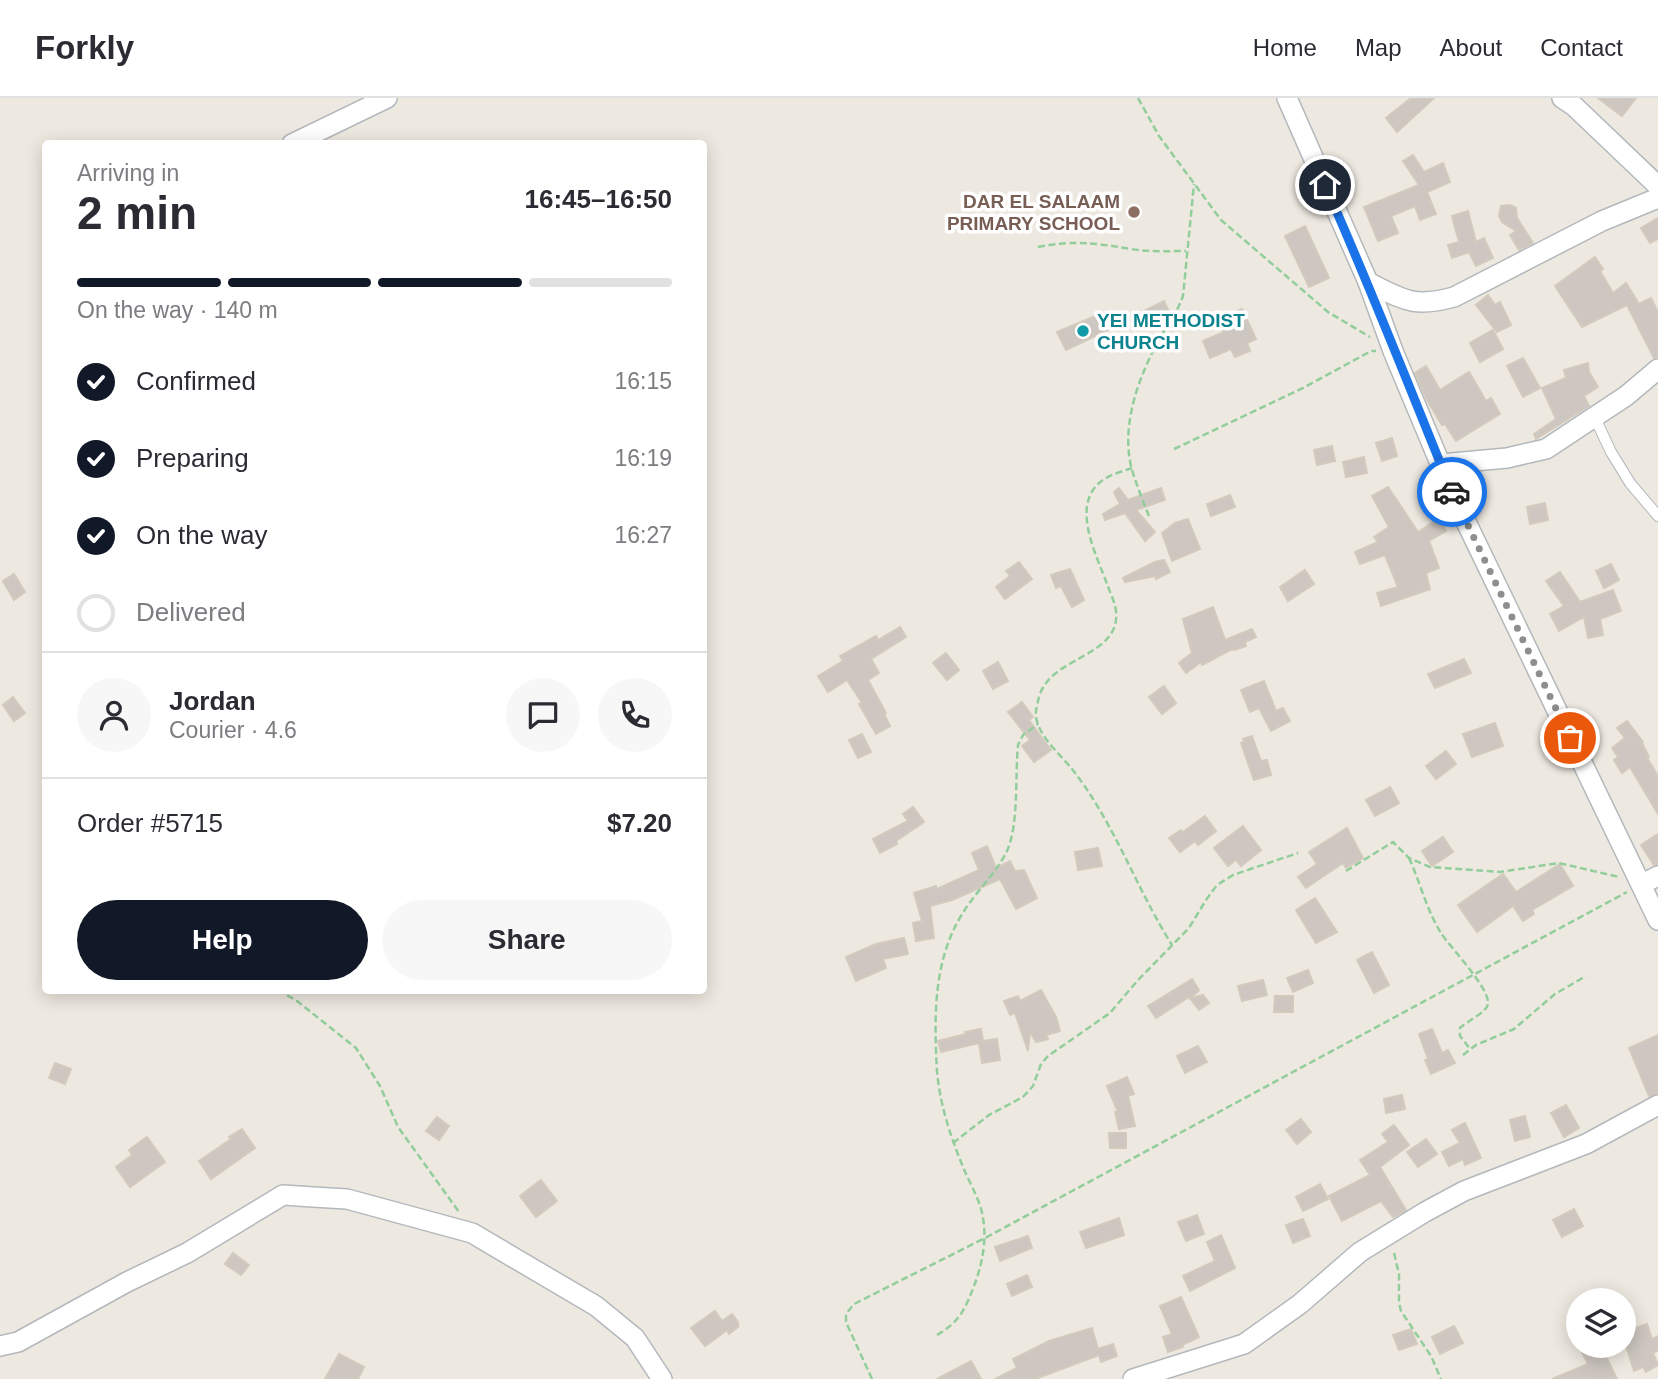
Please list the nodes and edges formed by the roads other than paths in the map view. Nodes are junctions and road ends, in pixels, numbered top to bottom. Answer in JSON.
{"nodes":[{"id":1,"x":387,"y":98,"type":"edge"},
{"id":2,"x":1287,"y":98,"type":"edge"},
{"id":3,"x":1562,"y":98,"type":"edge"},
{"id":4,"x":300,"y":140,"type":"edge"},
{"id":5,"x":1658,"y":186,"type":"edge"},
{"id":6,"x":1658,"y":198,"type":"edge"},
{"id":7,"x":1368,"y":282,"type":"junction"},
{"id":8,"x":1658,"y":369,"type":"edge"},
{"id":9,"x":1595,"y":418,"type":"junction"},
{"id":10,"x":1441,"y":464,"type":"junction"},
{"id":11,"x":1658,"y":516,"type":"edge"},
{"id":12,"x":1650,"y":880,"type":"edge"},
{"id":13,"x":1658,"y":920,"type":"edge"},
{"id":14,"x":1658,"y":1105,"type":"edge"},
{"id":15,"x":0,"y":1346,"type":"edge"},
{"id":16,"x":662,"y":1379,"type":"edge"},
{"id":17,"x":1133,"y":1379,"type":"edge"}],
"edges":[{"from":1,"to":4,"type":"street"},
{"from":2,"to":7,"type":"street"},
{"from":3,"to":5,"type":"street"},
{"from":6,"to":7,"type":"street"},
{"from":7,"to":10,"type":"street"},
{"from":8,"to":9,"type":"street"},
{"from":9,"to":10,"type":"street"},
{"from":9,"to":11,"type":"lane"},
{"from":10,"to":12,"type":"street"},
{"from":12,"to":13,"type":"street"},
{"from":14,"to":17,"type":"street"},
{"from":15,"to":16,"type":"street"}]}
